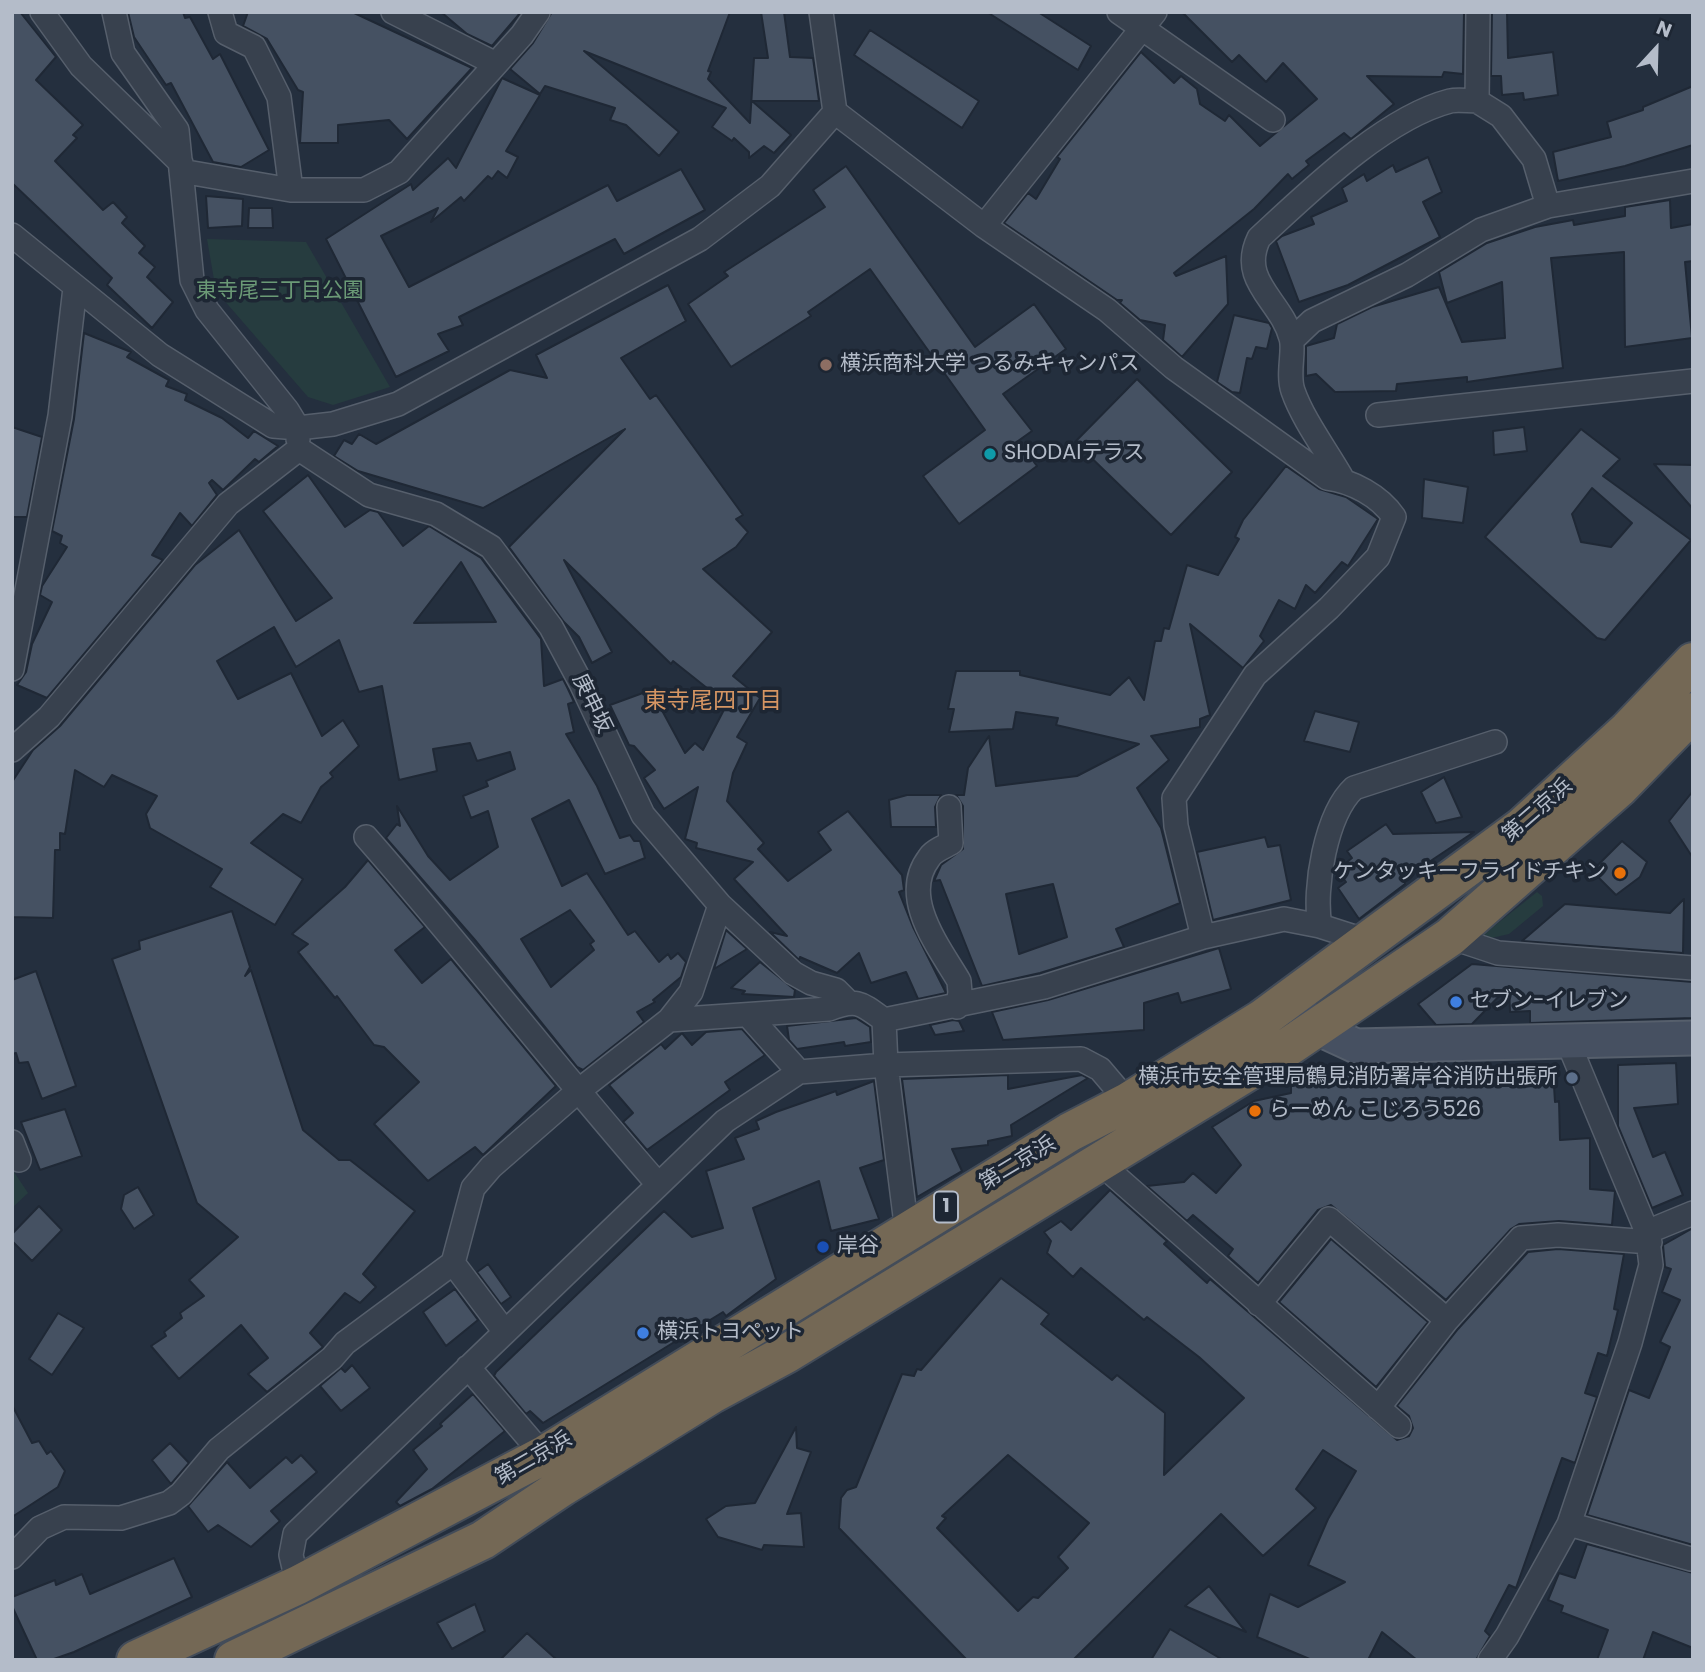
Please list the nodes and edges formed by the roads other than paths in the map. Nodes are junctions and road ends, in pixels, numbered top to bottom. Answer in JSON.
{"nodes":[{"id":1,"x":41,"y":12,"type":"edge"},
{"id":2,"x":114,"y":12,"type":"edge"},
{"id":3,"x":220,"y":12,"type":"edge"},
{"id":4,"x":393,"y":12,"type":"edge"},
{"id":5,"x":538,"y":12,"type":"edge"},
{"id":6,"x":821,"y":12,"type":"edge"},
{"id":7,"x":1119,"y":12,"type":"edge"},
{"id":8,"x":1478,"y":12,"type":"edge"},
{"id":9,"x":1149,"y":20,"type":"edge"},
{"id":10,"x":496,"y":64,"type":"junction"},
{"id":11,"x":1477,"y":101,"type":"junction"},
{"id":12,"x":835,"y":112,"type":"junction"},
{"id":13,"x":1273,"y":120,"type":"dead end"},
{"id":14,"x":181,"y":167,"type":"junction"},
{"id":15,"x":1693,"y":181,"type":"edge"},
{"id":16,"x":291,"y":190,"type":"junction"},
{"id":17,"x":1548,"y":206,"type":"junction"},
{"id":18,"x":984,"y":226,"type":"junction"},
{"id":19,"x":12,"y":235,"type":"edge"},
{"id":20,"x":75,"y":288,"type":"junction"},
{"id":21,"x":1292,"y":340,"type":"junction"},
{"id":22,"x":1693,"y":381,"type":"edge"},
{"id":23,"x":1378,"y":415,"type":"dead end"},
{"id":24,"x":298,"y":439,"type":"junction"},
{"id":25,"x":1343,"y":480,"type":"junction"},
{"id":26,"x":1693,"y":662,"type":"edge"},
{"id":27,"x":12,"y":669,"type":"edge"},
{"id":28,"x":1693,"y":712,"type":"edge"},
{"id":29,"x":1495,"y":742,"type":"dead end"},
{"id":30,"x":12,"y":750,"type":"edge"},
{"id":31,"x":949,"y":807,"type":"dead end"},
{"id":32,"x":366,"y":837,"type":"dead end"},
{"id":33,"x":720,"y":905,"type":"junction"},
{"id":34,"x":1320,"y":926,"type":"junction"},
{"id":35,"x":1203,"y":937,"type":"junction"},
{"id":36,"x":1450,"y":937,"type":"junction"},
{"id":37,"x":1370,"y":942,"type":"junction"},
{"id":38,"x":1693,"y":968,"type":"edge"},
{"id":39,"x":1290,"y":1000,"type":"junction"},
{"id":40,"x":848,"y":1002,"type":"junction"},
{"id":41,"x":957,"y":1007,"type":"junction"},
{"id":42,"x":748,"y":1015,"type":"junction"},
{"id":43,"x":670,"y":1020,"type":"junction"},
{"id":44,"x":884,"y":1020,"type":"junction"},
{"id":45,"x":1317,"y":1028,"type":"junction"},
{"id":46,"x":1693,"y":1038,"type":"edge"},
{"id":47,"x":1568,"y":1042,"type":"junction"},
{"id":48,"x":886,"y":1065,"type":"junction"},
{"id":49,"x":799,"y":1072,"type":"junction"},
{"id":50,"x":577,"y":1092,"type":"junction"},
{"id":51,"x":1128,"y":1102,"type":"junction"},
{"id":52,"x":1098,"y":1161,"type":"junction"},
{"id":53,"x":657,"y":1183,"type":"junction"},
{"id":54,"x":1693,"y":1213,"type":"edge"},
{"id":55,"x":906,"y":1232,"type":"junction"},
{"id":56,"x":1648,"y":1237,"type":"junction"},
{"id":57,"x":453,"y":1263,"type":"junction"},
{"id":58,"x":1259,"y":1304,"type":"junction"},
{"id":59,"x":1447,"y":1320,"type":"junction"},
{"id":60,"x":505,"y":1332,"type":"junction"},
{"id":61,"x":468,"y":1367,"type":"junction"},
{"id":62,"x":1378,"y":1408,"type":"junction"},
{"id":63,"x":1399,"y":1426,"type":"dead end"},
{"id":64,"x":554,"y":1470,"type":"junction"},
{"id":65,"x":1569,"y":1524,"type":"junction"},
{"id":66,"x":12,"y":1557,"type":"edge"},
{"id":67,"x":1691,"y":1559,"type":"dead end"},
{"id":68,"x":298,"y":1585,"type":"junction"},
{"id":69,"x":136,"y":1660,"type":"edge"},
{"id":70,"x":234,"y":1660,"type":"edge"},
{"id":71,"x":1489,"y":1660,"type":"edge"}],
"edges":[{"from":1,"to":14,"type":"street"},
{"from":2,"to":14,"type":"street"},
{"from":3,"to":16,"type":"street"},
{"from":4,"to":10,"type":"street"},
{"from":5,"to":10,"type":"street"},
{"from":6,"to":12,"type":"street"},
{"from":7,"to":9,"type":"street"},
{"from":8,"to":11,"type":"street"},
{"from":9,"to":13,"type":"street"},
{"from":9,"to":18,"type":"street"},
{"from":10,"to":16,"type":"street"},
{"from":11,"to":17,"type":"street"},
{"from":11,"to":21,"type":"street"},
{"from":12,"to":18,"type":"street"},
{"from":12,"to":24,"type":"street"},
{"from":14,"to":16,"type":"street"},
{"from":14,"to":24,"type":"street"},
{"from":15,"to":17,"type":"street"},
{"from":17,"to":21,"type":"street"},
{"from":18,"to":25,"type":"street"},
{"from":19,"to":20,"type":"street"},
{"from":20,"to":24,"type":"street"},
{"from":20,"to":27,"type":"street"},
{"from":21,"to":25,"type":"street"},
{"from":22,"to":23,"type":"street"},
{"from":24,"to":30,"type":"street"},
{"from":24,"to":33,"type":"street","name":"庚申坂"},
{"from":25,"to":35,"type":"street"},
{"from":26,"to":37,"type":"highway","name":"第二京浜","number":"1"},
{"from":28,"to":36,"type":"highway","name":"第二京浜","number":"1"},
{"from":29,"to":34,"type":"street"},
{"from":31,"to":41,"type":"street"},
{"from":32,"to":50,"type":"street"},
{"from":33,"to":40,"type":"street","name":"庚申坂"},
{"from":33,"to":43,"type":"street"},
{"from":34,"to":35,"type":"street"},
{"from":34,"to":37,"type":"street"},
{"from":35,"to":41,"type":"street"},
{"from":36,"to":38,"type":"street"},
{"from":36,"to":45,"type":"highway","name":"第二京浜","number":"1"},
{"from":37,"to":39,"type":"highway","name":"第二京浜","number":"1"},
{"from":39,"to":45,"type":"street"},
{"from":39,"to":51,"type":"highway","name":"第二京浜","number":"1"},
{"from":40,"to":42,"type":"street"},
{"from":40,"to":44,"type":"street","name":"庚申坂"},
{"from":41,"to":44,"type":"street"},
{"from":42,"to":43,"type":"street"},
{"from":42,"to":49,"type":"street"},
{"from":43,"to":50,"type":"street"},
{"from":44,"to":48,"type":"street"},
{"from":45,"to":47,"type":"street"},
{"from":45,"to":52,"type":"highway","name":"第二京浜","number":"1"},
{"from":46,"to":47,"type":"street"},
{"from":47,"to":56,"type":"street"},
{"from":48,"to":49,"type":"street"},
{"from":48,"to":51,"type":"street"},
{"from":48,"to":55,"type":"street"},
{"from":49,"to":53,"type":"street"},
{"from":50,"to":53,"type":"street"},
{"from":50,"to":57,"type":"street"},
{"from":51,"to":55,"type":"highway","name":"第二京浜","number":"1"},
{"from":52,"to":58,"type":"street"},
{"from":52,"to":64,"type":"highway","name":"第二京浜","number":"1"},
{"from":53,"to":60,"type":"street"},
{"from":54,"to":56,"type":"street"},
{"from":55,"to":64,"type":"highway","name":"第二京浜","number":"1"},
{"from":56,"to":59,"type":"street"},
{"from":56,"to":65,"type":"street"},
{"from":57,"to":60,"type":"street"},
{"from":57,"to":66,"type":"street"},
{"from":58,"to":59,"type":"street"},
{"from":58,"to":62,"type":"street"},
{"from":59,"to":62,"type":"street"},
{"from":60,"to":61,"type":"street"},
{"from":61,"to":64,"type":"street"},
{"from":61,"to":68,"type":"street"},
{"from":62,"to":63,"type":"street"},
{"from":64,"to":68,"type":"highway","name":"第二京浜","number":"1"},
{"from":64,"to":70,"type":"highway","name":"第二京浜","number":"1"},
{"from":65,"to":67,"type":"street"},
{"from":65,"to":71,"type":"street"},
{"from":68,"to":69,"type":"highway","name":"第二京浜","number":"1"}]}
